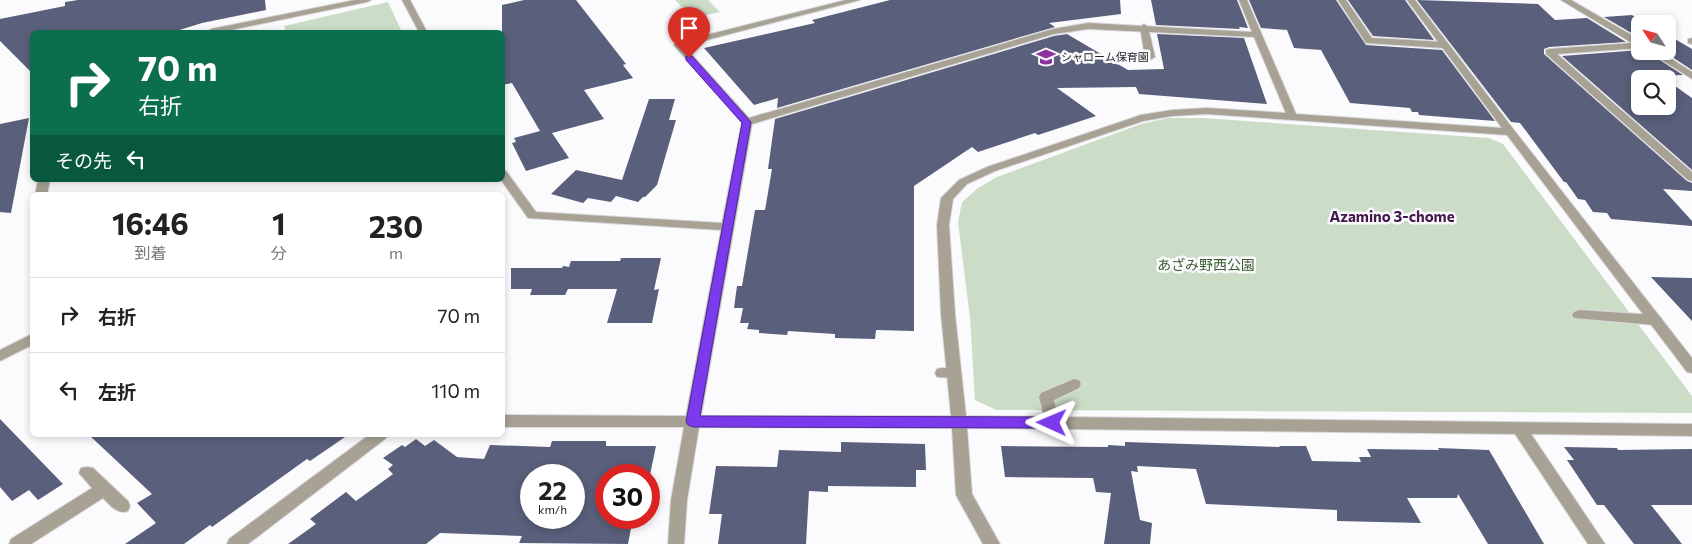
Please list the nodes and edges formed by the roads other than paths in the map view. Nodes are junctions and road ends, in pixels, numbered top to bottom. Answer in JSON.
{"nodes":[{"id":1,"x":367,"y":0,"type":"edge"},
{"id":2,"x":406,"y":0,"type":"edge"},
{"id":3,"x":856,"y":0,"type":"edge"},
{"id":4,"x":1243,"y":0,"type":"edge"},
{"id":5,"x":1342,"y":0,"type":"edge"},
{"id":6,"x":1411,"y":0,"type":"edge"},
{"id":7,"x":1565,"y":0,"type":"edge"},
{"id":8,"x":1144,"y":27,"type":"junction"},
{"id":9,"x":221,"y":30,"type":"edge"},
{"id":10,"x":422,"y":30,"type":"edge"},
{"id":11,"x":1258,"y":35,"type":"junction"},
{"id":12,"x":1631,"y":40,"type":"edge"},
{"id":13,"x":1444,"y":45,"type":"junction"},
{"id":14,"x":1631,"y":46,"type":"edge"},
{"id":15,"x":1150,"y":57,"type":"dead end"},
{"id":16,"x":1666,"y":60,"type":"edge"},
{"id":17,"x":1692,"y":76,"type":"edge"},
{"id":18,"x":1293,"y":118,"type":"junction"},
{"id":19,"x":747,"y":122,"type":"junction"},
{"id":20,"x":1510,"y":132,"type":"junction"},
{"id":21,"x":505,"y":177,"type":"edge"},
{"id":22,"x":1692,"y":178,"type":"edge"},
{"id":23,"x":726,"y":226,"type":"junction"},
{"id":24,"x":1579,"y":315,"type":"dead end"},
{"id":25,"x":1655,"y":320,"type":"junction"},
{"id":26,"x":30,"y":340,"type":"edge"},
{"id":27,"x":0,"y":356,"type":"edge"},
{"id":28,"x":1692,"y":368,"type":"edge"},
{"id":29,"x":1074,"y":384,"type":"dead end"},
{"id":30,"x":505,"y":421,"type":"edge"},
{"id":31,"x":693,"y":422,"type":"junction"},
{"id":32,"x":959,"y":422,"type":"junction"},
{"id":33,"x":1052,"y":423,"type":"junction"},
{"id":34,"x":1519,"y":428,"type":"junction"},
{"id":35,"x":1692,"y":430,"type":"edge"},
{"id":36,"x":377,"y":437,"type":"edge"},
{"id":37,"x":87,"y":474,"type":"dead end"},
{"id":38,"x":104,"y":489,"type":"junction"},
{"id":39,"x":122,"y":506,"type":"dead end"},
{"id":40,"x":17,"y":544,"type":"edge"},
{"id":41,"x":235,"y":544,"type":"edge"},
{"id":42,"x":676,"y":544,"type":"edge"},
{"id":43,"x":992,"y":544,"type":"edge"},
{"id":44,"x":1597,"y":544,"type":"edge"}],
"edges":[{"from":1,"to":9,"type":"street"},
{"from":2,"to":10,"type":"street"},
{"from":3,"to":19,"type":"street"},
{"from":4,"to":11,"type":"street"},
{"from":5,"to":13,"type":"street"},
{"from":6,"to":13,"type":"street"},
{"from":7,"to":12,"type":"street"},
{"from":8,"to":11,"type":"street"},
{"from":8,"to":15,"type":"street"},
{"from":8,"to":19,"type":"street"},
{"from":11,"to":18,"type":"street"},
{"from":13,"to":20,"type":"street"},
{"from":14,"to":22,"type":"street"},
{"from":16,"to":17,"type":"street"},
{"from":18,"to":20,"type":"street"},
{"from":18,"to":32,"type":"street"},
{"from":19,"to":23,"type":"street"},
{"from":20,"to":25,"type":"street"},
{"from":21,"to":23,"type":"street"},
{"from":23,"to":31,"type":"street"},
{"from":24,"to":25,"type":"street"},
{"from":25,"to":28,"type":"street"},
{"from":26,"to":27,"type":"street"},
{"from":29,"to":33,"type":"street"},
{"from":30,"to":31,"type":"street"},
{"from":31,"to":32,"type":"street"},
{"from":31,"to":42,"type":"street"},
{"from":32,"to":33,"type":"street"},
{"from":32,"to":43,"type":"street"},
{"from":33,"to":34,"type":"street"},
{"from":34,"to":35,"type":"street"},
{"from":34,"to":44,"type":"street"},
{"from":36,"to":41,"type":"street"},
{"from":37,"to":38,"type":"street"},
{"from":38,"to":39,"type":"street"},
{"from":38,"to":40,"type":"street"}]}
